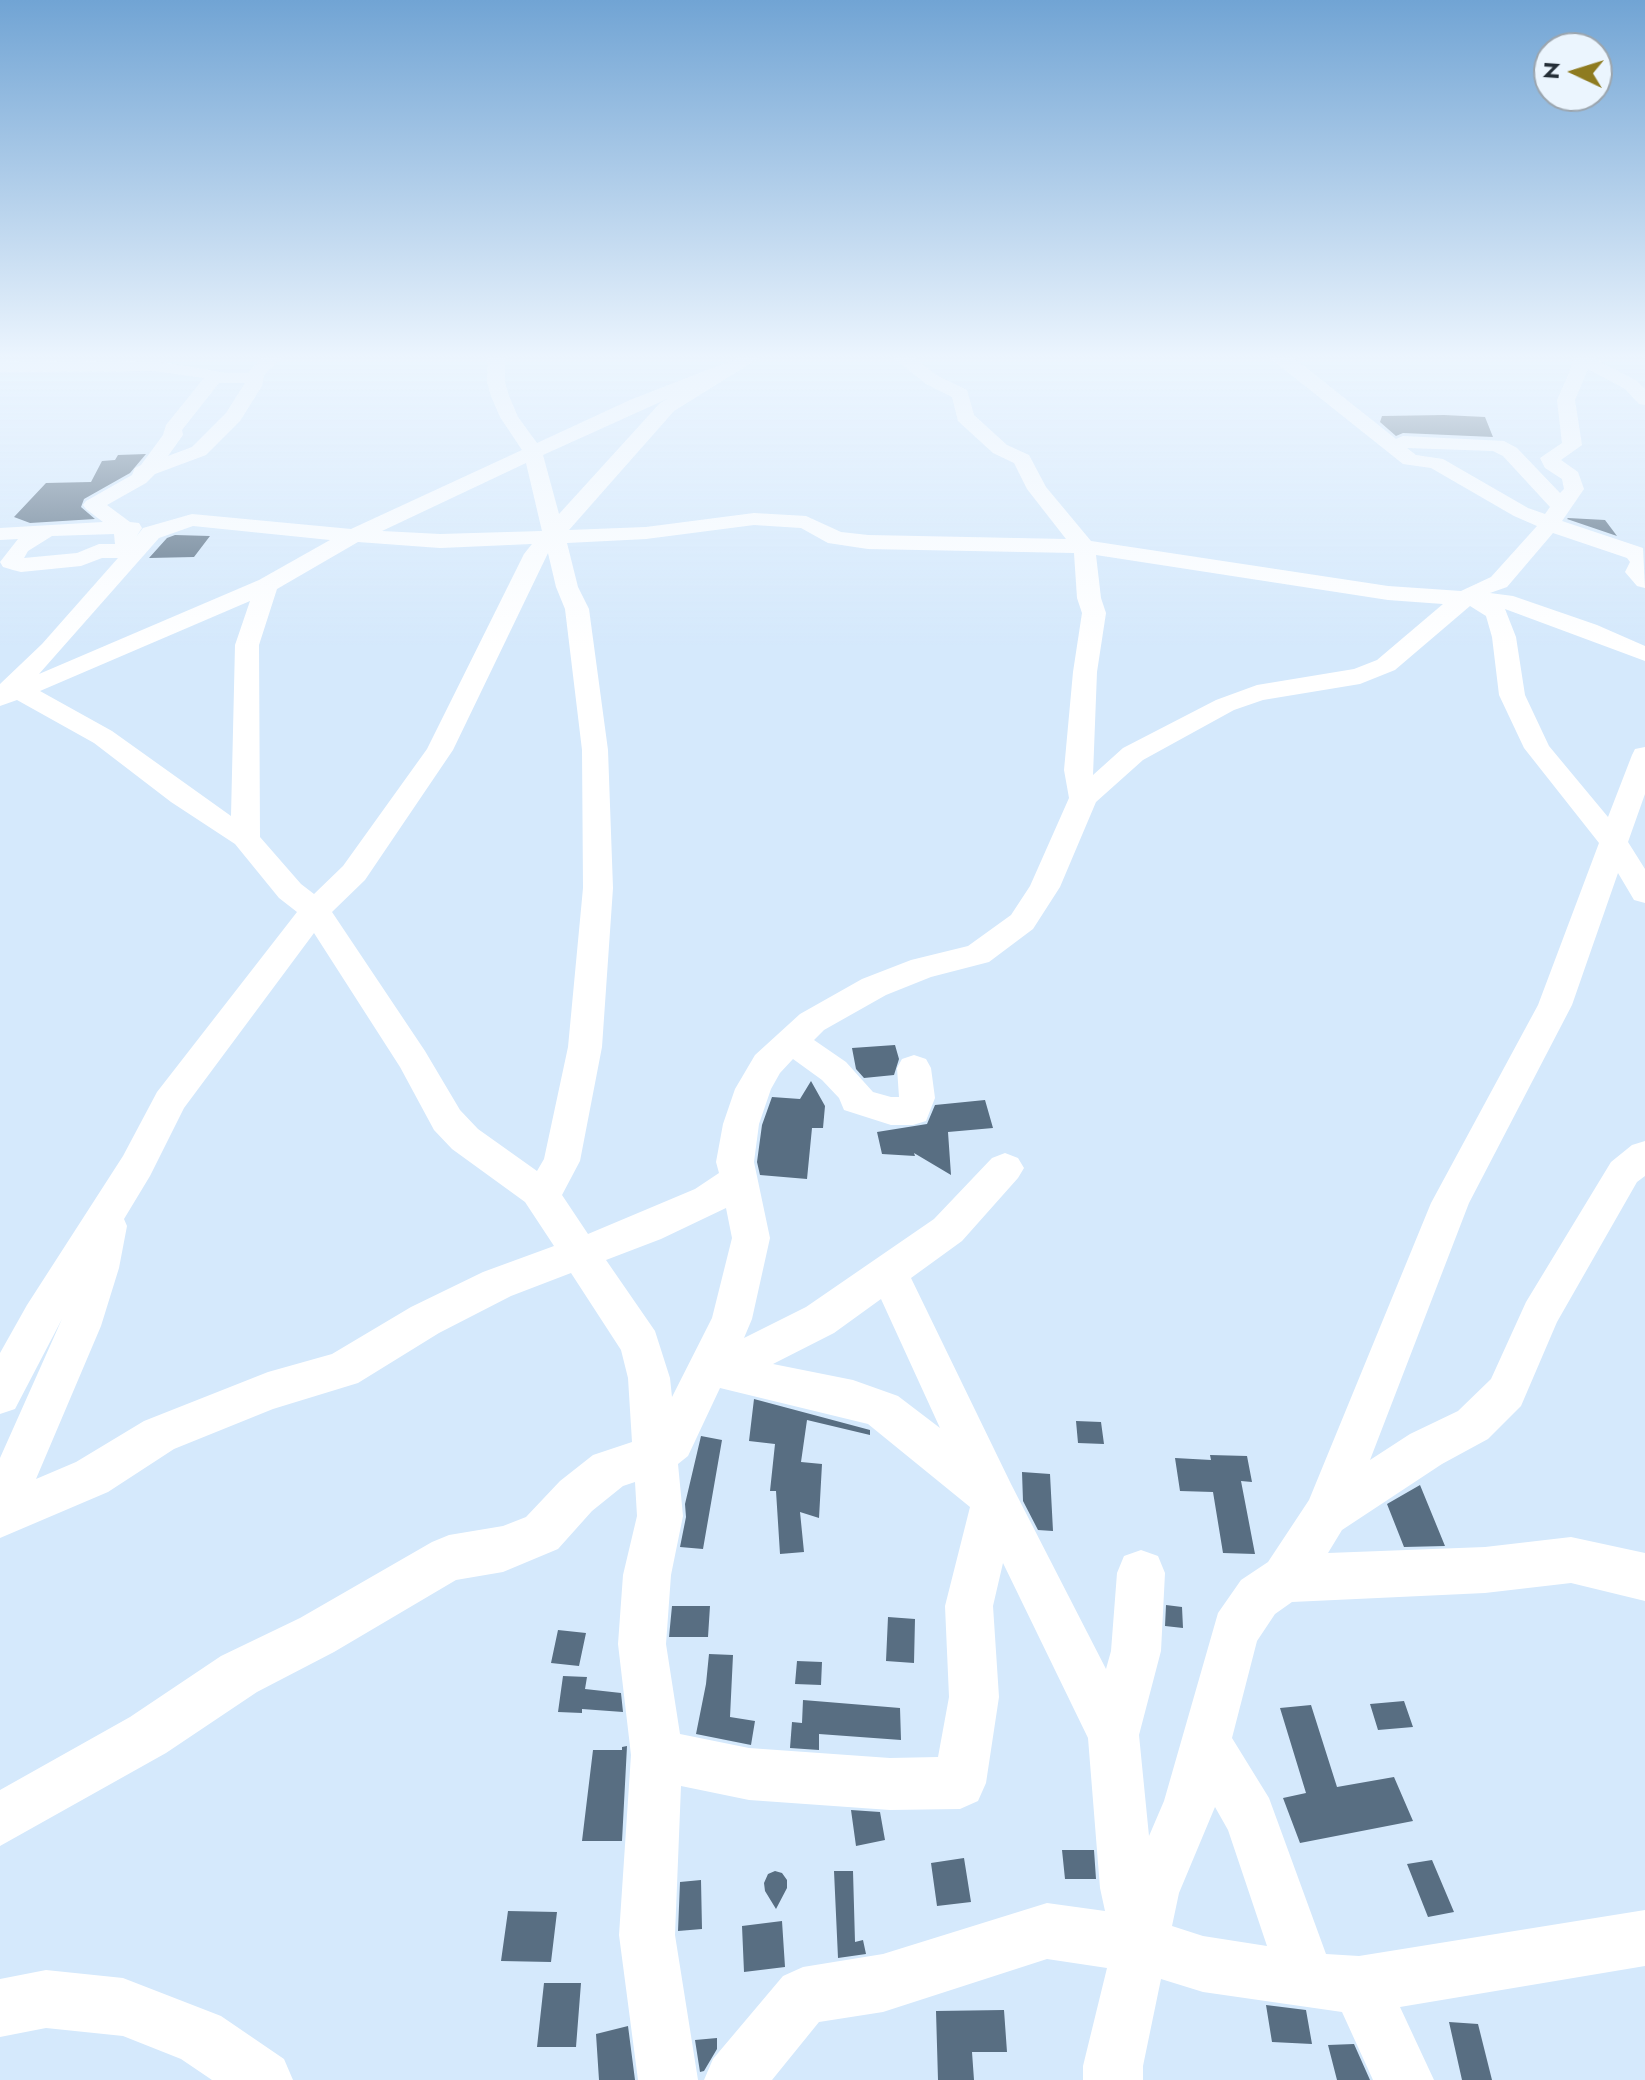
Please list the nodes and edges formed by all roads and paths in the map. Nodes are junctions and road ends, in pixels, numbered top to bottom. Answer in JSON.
{"nodes":[{"id":1,"x":159,"y":455,"type":"edge"},
{"id":2,"x":188,"y":455,"type":"edge"},
{"id":3,"x":526,"y":455,"type":"edge"},
{"id":4,"x":534,"y":455,"type":"edge"},
{"id":5,"x":622,"y":455,"type":"edge"},
{"id":6,"x":1013,"y":455,"type":"edge"},
{"id":7,"x":1403,"y":455,"type":"edge"},
{"id":8,"x":1512,"y":455,"type":"edge"},
{"id":9,"x":1555,"y":455,"type":"edge"},
{"id":10,"x":148,"y":470,"type":"junction"},
{"id":11,"x":93,"y":505,"type":"junction"},
{"id":12,"x":1555,"y":515,"type":"junction"},
{"id":13,"x":124,"y":527,"type":"junction"},
{"id":14,"x":76,"y":528,"type":"junction"},
{"id":15,"x":44,"y":532,"type":"junction"},
{"id":16,"x":151,"y":533,"type":"junction"},
{"id":17,"x":0,"y":534,"type":"edge"},
{"id":18,"x":353,"y":536,"type":"junction"},
{"id":19,"x":554,"y":536,"type":"junction"},
{"id":20,"x":1084,"y":547,"type":"junction"},
{"id":21,"x":129,"y":553,"type":"junction"},
{"id":22,"x":1645,"y":581,"type":"edge"},
{"id":23,"x":267,"y":585,"type":"junction"},
{"id":24,"x":1470,"y":598,"type":"junction"},
{"id":25,"x":1645,"y":654,"type":"edge"},
{"id":26,"x":8,"y":694,"type":"edge"},
{"id":27,"x":1645,"y":755,"type":"edge"},
{"id":28,"x":1083,"y":798,"type":"junction"},
{"id":29,"x":245,"y":838,"type":"junction"},
{"id":30,"x":1613,"y":841,"type":"junction"},
{"id":31,"x":1645,"y":893,"type":"edge"},
{"id":32,"x":315,"y":911,"type":"junction"},
{"id":33,"x":792,"y":1041,"type":"junction"},
{"id":34,"x":914,"y":1068,"type":"dead end"},
{"id":35,"x":852,"y":1102,"type":"junction"},
{"id":36,"x":933,"y":1121,"type":"dead end"},
{"id":37,"x":1645,"y":1155,"type":"edge"},
{"id":38,"x":1005,"y":1168,"type":"dead end"},
{"id":39,"x":739,"y":1178,"type":"junction"},
{"id":40,"x":542,"y":1196,"type":"junction"},
{"id":41,"x":112,"y":1206,"type":"junction"},
{"id":42,"x":578,"y":1253,"type":"junction"},
{"id":43,"x":889,"y":1273,"type":"junction"},
{"id":44,"x":711,"y":1367,"type":"junction"},
{"id":45,"x":0,"y":1395,"type":"edge"},
{"id":46,"x":655,"y":1455,"type":"junction"},
{"id":47,"x":995,"y":1499,"type":"junction"},
{"id":48,"x":0,"y":1509,"type":"edge"},
{"id":49,"x":1326,"y":1514,"type":"junction"},
{"id":50,"x":0,"y":1516,"type":"edge"},
{"id":51,"x":1141,"y":1573,"type":"dead end"},
{"id":52,"x":1645,"y":1577,"type":"edge"},
{"id":53,"x":1285,"y":1579,"type":"junction"},
{"id":54,"x":1113,"y":1735,"type":"junction"},
{"id":55,"x":1207,"y":1744,"type":"junction"},
{"id":56,"x":657,"y":1755,"type":"junction"},
{"id":57,"x":0,"y":1819,"type":"edge"},
{"id":58,"x":1645,"y":1938,"type":"edge"},
{"id":59,"x":1139,"y":1944,"type":"junction"},
{"id":60,"x":1333,"y":1983,"type":"junction"},
{"id":61,"x":0,"y":2008,"type":"edge"},
{"id":62,"x":263,"y":2080,"type":"edge"},
{"id":63,"x":668,"y":2080,"type":"edge"},
{"id":64,"x":734,"y":2080,"type":"edge"},
{"id":65,"x":1113,"y":2080,"type":"edge"},
{"id":66,"x":1404,"y":2080,"type":"edge"}],
"edges":[{"from":1,"to":10,"type":"street"},
{"from":2,"to":10,"type":"street"},
{"from":3,"to":18,"type":"street"},
{"from":4,"to":19,"type":"street"},
{"from":5,"to":19,"type":"street"},
{"from":6,"to":20,"type":"street"},
{"from":7,"to":12,"type":"street"},
{"from":8,"to":12,"type":"street"},
{"from":9,"to":12,"type":"street"},
{"from":10,"to":11,"type":"street"},
{"from":11,"to":13,"type":"street"},
{"from":11,"to":14,"type":"street"},
{"from":12,"to":22,"type":"street"},
{"from":12,"to":24,"type":"street"},
{"from":13,"to":14,"type":"street"},
{"from":13,"to":16,"type":"street"},
{"from":13,"to":21,"type":"street"},
{"from":14,"to":15,"type":"street"},
{"from":15,"to":17,"type":"street"},
{"from":15,"to":21,"type":"street"},
{"from":16,"to":18,"type":"street"},
{"from":16,"to":21,"type":"street"},
{"from":18,"to":19,"type":"street"},
{"from":18,"to":23,"type":"street"},
{"from":19,"to":20,"type":"street"},
{"from":19,"to":32,"type":"street"},
{"from":19,"to":40,"type":"street"},
{"from":20,"to":24,"type":"street"},
{"from":20,"to":28,"type":"street"},
{"from":21,"to":26,"type":"street"},
{"from":23,"to":26,"type":"street"},
{"from":23,"to":29,"type":"street"},
{"from":24,"to":25,"type":"street"},
{"from":24,"to":28,"type":"street"},
{"from":24,"to":30,"type":"street"},
{"from":26,"to":29,"type":"street"},
{"from":27,"to":30,"type":"street"},
{"from":28,"to":33,"type":"street"},
{"from":29,"to":32,"type":"street"},
{"from":30,"to":31,"type":"street"},
{"from":30,"to":49,"type":"street"},
{"from":32,"to":40,"type":"street"},
{"from":32,"to":41,"type":"street"},
{"from":33,"to":35,"type":"street"},
{"from":33,"to":39,"type":"street"},
{"from":34,"to":35,"type":"street"},
{"from":35,"to":36,"type":"street"},
{"from":37,"to":49,"type":"street"},
{"from":38,"to":43,"type":"street"},
{"from":39,"to":42,"type":"street"},
{"from":39,"to":44,"type":"street"},
{"from":40,"to":42,"type":"street"},
{"from":41,"to":45,"type":"street"},
{"from":41,"to":48,"type":"street"},
{"from":42,"to":46,"type":"street"},
{"from":42,"to":50,"type":"street"},
{"from":43,"to":44,"type":"street"},
{"from":43,"to":47,"type":"street"},
{"from":44,"to":46,"type":"street"},
{"from":44,"to":47,"type":"street"},
{"from":46,"to":56,"type":"street"},
{"from":46,"to":57,"type":"street"},
{"from":47,"to":54,"type":"street"},
{"from":47,"to":56,"type":"street"},
{"from":49,"to":53,"type":"street"},
{"from":51,"to":54,"type":"street"},
{"from":52,"to":53,"type":"street"},
{"from":53,"to":55,"type":"street"},
{"from":54,"to":59,"type":"street"},
{"from":55,"to":59,"type":"street"},
{"from":55,"to":60,"type":"street"},
{"from":56,"to":63,"type":"street"},
{"from":58,"to":60,"type":"street"},
{"from":59,"to":60,"type":"street"},
{"from":59,"to":64,"type":"street"},
{"from":59,"to":65,"type":"street"},
{"from":60,"to":66,"type":"street"},
{"from":61,"to":62,"type":"street"}]}
